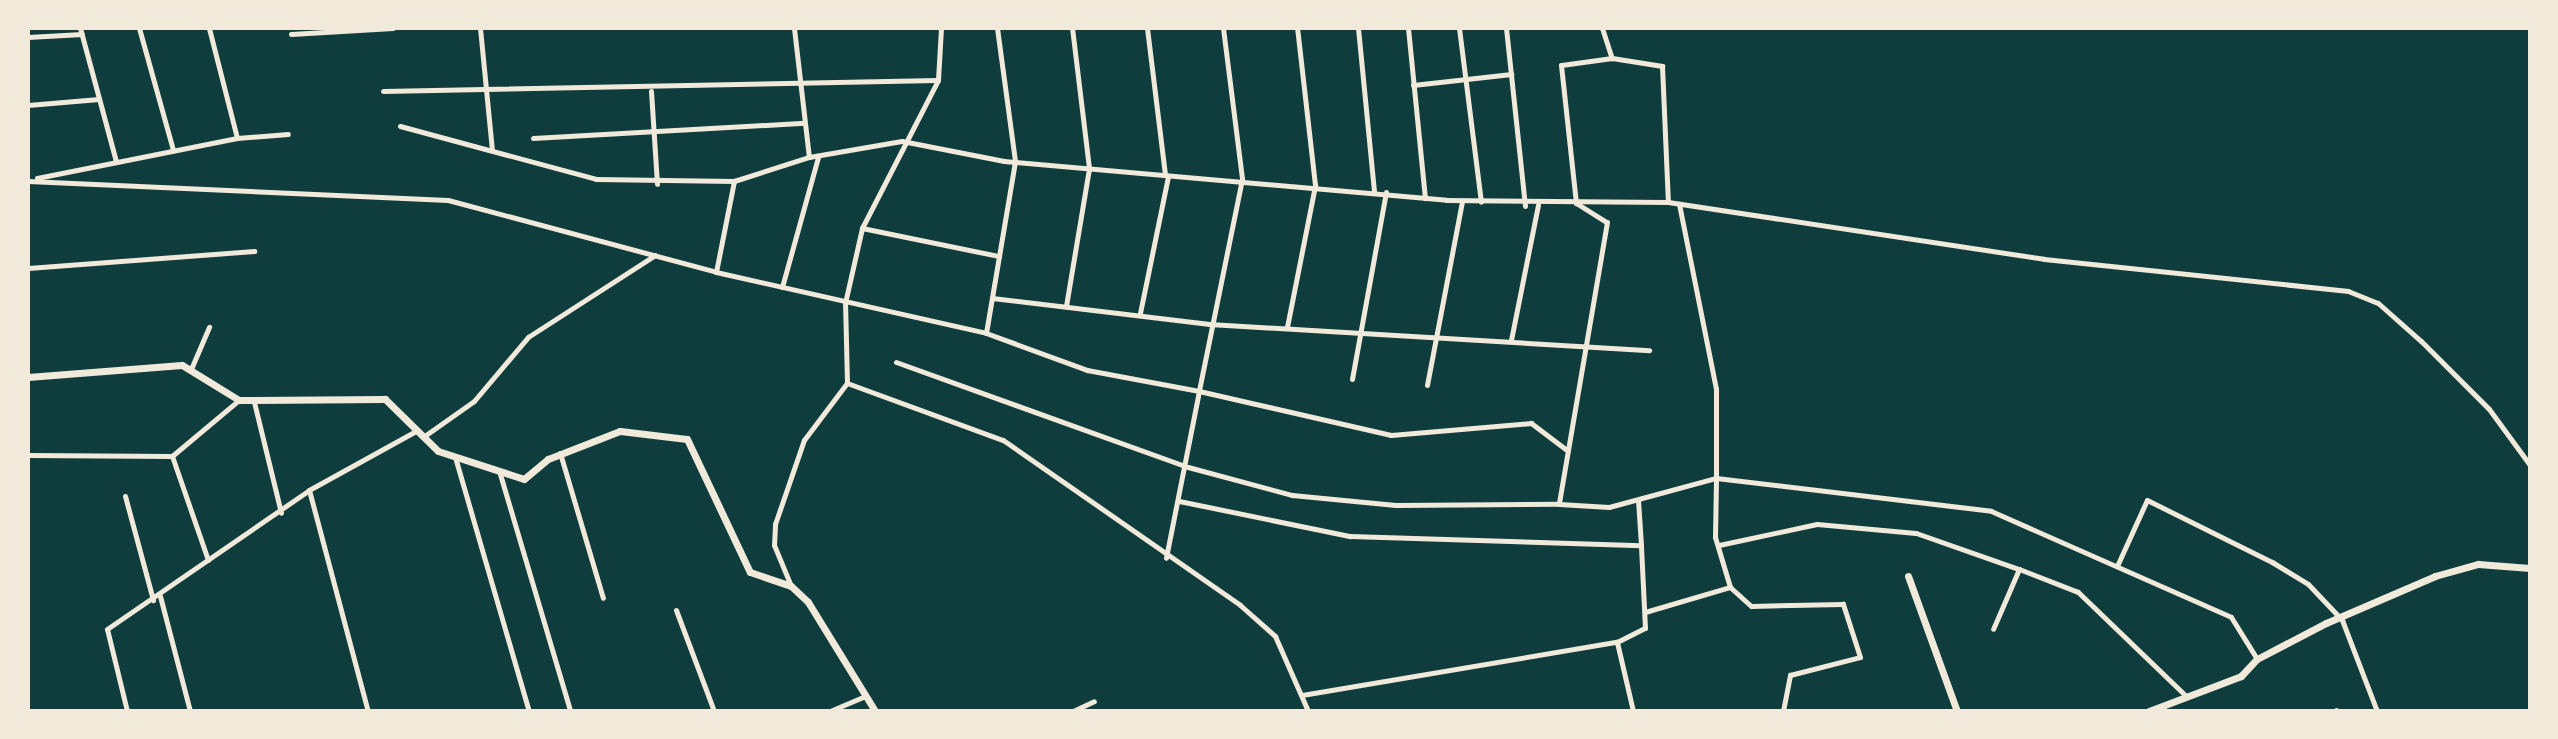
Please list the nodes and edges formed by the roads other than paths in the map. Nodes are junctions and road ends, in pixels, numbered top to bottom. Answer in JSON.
{"nodes":[{"id":1,"x":139,"y":28,"type":"edge"},
{"id":2,"x":209,"y":28,"type":"edge"},
{"id":3,"x":393,"y":28,"type":"edge"},
{"id":4,"x":480,"y":28,"type":"edge"},
{"id":5,"x":794,"y":28,"type":"edge"},
{"id":6,"x":941,"y":28,"type":"edge"},
{"id":7,"x":997,"y":28,"type":"edge"},
{"id":8,"x":1072,"y":28,"type":"edge"},
{"id":9,"x":1147,"y":28,"type":"edge"},
{"id":10,"x":1223,"y":28,"type":"edge"},
{"id":11,"x":1297,"y":28,"type":"edge"},
{"id":12,"x":1358,"y":28,"type":"edge"},
{"id":13,"x":1408,"y":28,"type":"edge"},
{"id":14,"x":1459,"y":28,"type":"edge"},
{"id":15,"x":1506,"y":28,"type":"edge"},
{"id":16,"x":1602,"y":28,"type":"edge"},
{"id":17,"x":81,"y":31,"type":"edge"},
{"id":18,"x":291,"y":34,"type":"dead end"},
{"id":19,"x":28,"y":37,"type":"edge"},
{"id":20,"x":1612,"y":58,"type":"junction"},
{"id":21,"x":1511,"y":74,"type":"junction"},
{"id":22,"x":1465,"y":79,"type":"junction"},
{"id":23,"x":938,"y":80,"type":"junction"},
{"id":24,"x":800,"y":84,"type":"junction"},
{"id":25,"x":1413,"y":85,"type":"junction"},
{"id":26,"x":489,"y":88,"type":"junction"},
{"id":27,"x":383,"y":91,"type":"dead end"},
{"id":28,"x":651,"y":91,"type":"junction"},
{"id":29,"x":99,"y":99,"type":"junction"},
{"id":30,"x":28,"y":105,"type":"edge"},
{"id":31,"x":805,"y":123,"type":"junction"},
{"id":32,"x":400,"y":126,"type":"dead end"},
{"id":33,"x":288,"y":134,"type":"dead end"},
{"id":34,"x":654,"y":134,"type":"junction"},
{"id":35,"x":237,"y":138,"type":"junction"},
{"id":36,"x":533,"y":138,"type":"dead end"},
{"id":37,"x":902,"y":141,"type":"junction"},
{"id":38,"x":173,"y":150,"type":"junction"},
{"id":39,"x":492,"y":150,"type":"junction"},
{"id":40,"x":819,"y":156,"type":"junction"},
{"id":41,"x":809,"y":157,"type":"junction"},
{"id":42,"x":116,"y":161,"type":"junction"},
{"id":43,"x":1015,"y":161,"type":"junction"},
{"id":44,"x":1089,"y":168,"type":"junction"},
{"id":45,"x":1167,"y":175,"type":"junction"},
{"id":46,"x":1242,"y":179,"type":"junction"},
{"id":47,"x":28,"y":180,"type":"edge"},
{"id":48,"x":734,"y":181,"type":"junction"},
{"id":49,"x":657,"y":184,"type":"junction"},
{"id":50,"x":1315,"y":185,"type":"junction"},
{"id":51,"x":1374,"y":192,"type":"junction"},
{"id":52,"x":1386,"y":192,"type":"junction"},
{"id":53,"x":1425,"y":198,"type":"junction"},
{"id":54,"x":1462,"y":201,"type":"junction"},
{"id":55,"x":1481,"y":202,"type":"junction"},
{"id":56,"x":1668,"y":202,"type":"junction"},
{"id":57,"x":1576,"y":203,"type":"junction"},
{"id":58,"x":1679,"y":204,"type":"junction"},
{"id":59,"x":1538,"y":205,"type":"junction"},
{"id":60,"x":1525,"y":206,"type":"junction"},
{"id":61,"x":862,"y":228,"type":"junction"},
{"id":62,"x":254,"y":251,"type":"dead end"},
{"id":63,"x":656,"y":255,"type":"junction"},
{"id":64,"x":999,"y":256,"type":"junction"},
{"id":65,"x":28,"y":268,"type":"edge"},
{"id":66,"x":716,"y":272,"type":"junction"},
{"id":67,"x":782,"y":287,"type":"junction"},
{"id":68,"x":992,"y":298,"type":"junction"},
{"id":69,"x":845,"y":303,"type":"junction"},
{"id":70,"x":1066,"y":306,"type":"junction"},
{"id":71,"x":1140,"y":313,"type":"junction"},
{"id":72,"x":1209,"y":324,"type":"junction"},
{"id":73,"x":209,"y":327,"type":"dead end"},
{"id":74,"x":1287,"y":327,"type":"junction"},
{"id":75,"x":1361,"y":330,"type":"junction"},
{"id":76,"x":986,"y":333,"type":"junction"},
{"id":77,"x":1436,"y":336,"type":"junction"},
{"id":78,"x":1511,"y":340,"type":"junction"},
{"id":79,"x":1587,"y":345,"type":"junction"},
{"id":80,"x":1649,"y":350,"type":"dead end"},
{"id":81,"x":896,"y":362,"type":"dead end"},
{"id":82,"x":191,"y":369,"type":"junction"},
{"id":83,"x":28,"y":377,"type":"edge"},
{"id":84,"x":1352,"y":379,"type":"dead end"},
{"id":85,"x":847,"y":383,"type":"junction"},
{"id":86,"x":1427,"y":385,"type":"dead end"},
{"id":87,"x":1199,"y":391,"type":"junction"},
{"id":88,"x":239,"y":400,"type":"junction"},
{"id":89,"x":254,"y":402,"type":"junction"},
{"id":90,"x":414,"y":432,"type":"junction"},
{"id":91,"x":422,"y":437,"type":"junction"},
{"id":92,"x":1568,"y":451,"type":"junction"},
{"id":93,"x":560,"y":453,"type":"junction"},
{"id":94,"x":28,"y":455,"type":"edge"},
{"id":95,"x":172,"y":456,"type":"junction"},
{"id":96,"x":455,"y":457,"type":"junction"},
{"id":97,"x":2530,"y":465,"type":"edge"},
{"id":98,"x":1188,"y":467,"type":"junction"},
{"id":99,"x":500,"y":474,"type":"junction"},
{"id":100,"x":1716,"y":478,"type":"junction"},
{"id":101,"x":309,"y":490,"type":"junction"},
{"id":102,"x":125,"y":496,"type":"dead end"},
{"id":103,"x":1638,"y":500,"type":"junction"},
{"id":104,"x":1179,"y":501,"type":"junction"},
{"id":105,"x":1559,"y":504,"type":"junction"},
{"id":106,"x":281,"y":513,"type":"junction"},
{"id":107,"x":1641,"y":545,"type":"junction"},
{"id":108,"x":1719,"y":545,"type":"junction"},
{"id":109,"x":1166,"y":558,"type":"junction"},
{"id":110,"x":208,"y":560,"type":"junction"},
{"id":111,"x":2117,"y":566,"type":"junction"},
{"id":112,"x":2530,"y":568,"type":"edge"},
{"id":113,"x":2019,"y":569,"type":"junction"},
{"id":114,"x":1908,"y":576,"type":"dead end"},
{"id":115,"x":791,"y":586,"type":"junction"},
{"id":116,"x":1730,"y":587,"type":"junction"},
{"id":117,"x":160,"y":595,"type":"junction"},
{"id":118,"x":603,"y":598,"type":"dead end"},
{"id":119,"x":153,"y":600,"type":"junction"},
{"id":120,"x":676,"y":610,"type":"dead end"},
{"id":121,"x":1645,"y":612,"type":"junction"},
{"id":122,"x":2342,"y":620,"type":"junction"},
{"id":123,"x":1993,"y":629,"type":"dead end"},
{"id":124,"x":1617,"y":642,"type":"junction"},
{"id":125,"x":2257,"y":659,"type":"junction"},
{"id":126,"x":1302,"y":695,"type":"junction"},
{"id":127,"x":867,"y":696,"type":"junction"},
{"id":128,"x":2187,"y":697,"type":"junction"},
{"id":129,"x":1094,"y":701,"type":"dead end"},
{"id":130,"x":127,"y":711,"type":"edge"},
{"id":131,"x":190,"y":711,"type":"edge"},
{"id":132,"x":368,"y":711,"type":"edge"},
{"id":133,"x":529,"y":711,"type":"edge"},
{"id":134,"x":570,"y":711,"type":"edge"},
{"id":135,"x":714,"y":711,"type":"edge"},
{"id":136,"x":830,"y":711,"type":"edge"},
{"id":137,"x":875,"y":711,"type":"edge"},
{"id":138,"x":1073,"y":711,"type":"edge"},
{"id":139,"x":1308,"y":711,"type":"edge"},
{"id":140,"x":1633,"y":711,"type":"edge"},
{"id":141,"x":1783,"y":711,"type":"edge"},
{"id":142,"x":1957,"y":711,"type":"edge"},
{"id":143,"x":2150,"y":711,"type":"edge"},
{"id":144,"x":2377,"y":711,"type":"edge"}],
"edges":[{"from":1,"to":38,"type":"street"},
{"from":2,"to":35,"type":"street"},
{"from":3,"to":18,"type":"street"},
{"from":4,"to":26,"type":"street"},
{"from":5,"to":24,"type":"street"},
{"from":6,"to":23,"type":"street"},
{"from":7,"to":43,"type":"street"},
{"from":8,"to":44,"type":"street"},
{"from":9,"to":45,"type":"street"},
{"from":10,"to":46,"type":"street"},
{"from":11,"to":50,"type":"street"},
{"from":12,"to":51,"type":"street"},
{"from":13,"to":25,"type":"street"},
{"from":14,"to":22,"type":"street"},
{"from":15,"to":21,"type":"street"},
{"from":16,"to":20,"type":"street"},
{"from":17,"to":19,"type":"street"},
{"from":17,"to":29,"type":"street"},
{"from":20,"to":56,"type":"street"},
{"from":20,"to":57,"type":"street"},
{"from":21,"to":22,"type":"street"},
{"from":21,"to":60,"type":"street"},
{"from":22,"to":25,"type":"street"},
{"from":22,"to":55,"type":"street"},
{"from":23,"to":24,"type":"street"},
{"from":23,"to":37,"type":"street"},
{"from":24,"to":28,"type":"street"},
{"from":24,"to":31,"type":"street"},
{"from":25,"to":53,"type":"street"},
{"from":26,"to":27,"type":"street"},
{"from":26,"to":28,"type":"street"},
{"from":26,"to":39,"type":"street"},
{"from":28,"to":34,"type":"street"},
{"from":29,"to":30,"type":"street"},
{"from":29,"to":42,"type":"street"},
{"from":31,"to":34,"type":"street"},
{"from":31,"to":41,"type":"street"},
{"from":32,"to":39,"type":"street"},
{"from":33,"to":35,"type":"street"},
{"from":34,"to":36,"type":"street"},
{"from":34,"to":49,"type":"street"},
{"from":35,"to":38,"type":"street"},
{"from":37,"to":40,"type":"street"},
{"from":37,"to":43,"type":"street"},
{"from":37,"to":61,"type":"street"},
{"from":38,"to":42,"type":"street"},
{"from":39,"to":49,"type":"street"},
{"from":40,"to":41,"type":"street"},
{"from":40,"to":67,"type":"street"},
{"from":41,"to":48,"type":"street"},
{"from":42,"to":47,"type":"street"},
{"from":43,"to":44,"type":"street"},
{"from":43,"to":64,"type":"street"},
{"from":44,"to":45,"type":"street"},
{"from":44,"to":70,"type":"street"},
{"from":45,"to":46,"type":"street"},
{"from":45,"to":71,"type":"street"},
{"from":46,"to":50,"type":"street"},
{"from":46,"to":72,"type":"street"},
{"from":47,"to":63,"type":"street"},
{"from":48,"to":49,"type":"street"},
{"from":48,"to":66,"type":"street"},
{"from":50,"to":51,"type":"street"},
{"from":50,"to":74,"type":"street"},
{"from":51,"to":52,"type":"street"},
{"from":52,"to":53,"type":"street"},
{"from":52,"to":75,"type":"street"},
{"from":53,"to":54,"type":"street"},
{"from":54,"to":55,"type":"street"},
{"from":54,"to":77,"type":"street"},
{"from":55,"to":60,"type":"street"},
{"from":56,"to":57,"type":"street"},
{"from":56,"to":58,"type":"street"},
{"from":57,"to":59,"type":"street"},
{"from":57,"to":79,"type":"street"},
{"from":58,"to":97,"type":"street"},
{"from":58,"to":100,"type":"street"},
{"from":59,"to":60,"type":"street"},
{"from":59,"to":78,"type":"street"},
{"from":61,"to":64,"type":"street"},
{"from":61,"to":69,"type":"street"},
{"from":62,"to":65,"type":"street"},
{"from":63,"to":66,"type":"street"},
{"from":63,"to":91,"type":"street"},
{"from":64,"to":68,"type":"street"},
{"from":66,"to":67,"type":"street"},
{"from":67,"to":69,"type":"street"},
{"from":68,"to":70,"type":"street"},
{"from":68,"to":76,"type":"street"},
{"from":69,"to":76,"type":"street"},
{"from":69,"to":85,"type":"street"},
{"from":70,"to":71,"type":"street"},
{"from":71,"to":72,"type":"street"},
{"from":72,"to":74,"type":"street"},
{"from":72,"to":87,"type":"street"},
{"from":73,"to":82,"type":"street"},
{"from":74,"to":75,"type":"street"},
{"from":75,"to":77,"type":"street"},
{"from":75,"to":84,"type":"street"},
{"from":76,"to":87,"type":"street"},
{"from":77,"to":78,"type":"street"},
{"from":77,"to":86,"type":"street"},
{"from":78,"to":79,"type":"street"},
{"from":79,"to":80,"type":"street"},
{"from":79,"to":92,"type":"street"},
{"from":81,"to":98,"type":"street"},
{"from":82,"to":83,"type":"street"},
{"from":82,"to":88,"type":"street"},
{"from":85,"to":109,"type":"street"},
{"from":85,"to":115,"type":"street"},
{"from":87,"to":92,"type":"street"},
{"from":87,"to":98,"type":"street"},
{"from":88,"to":89,"type":"street"},
{"from":88,"to":95,"type":"street"},
{"from":89,"to":90,"type":"street"},
{"from":89,"to":106,"type":"street"},
{"from":90,"to":91,"type":"street"},
{"from":90,"to":101,"type":"street"},
{"from":91,"to":96,"type":"street"},
{"from":92,"to":105,"type":"street"},
{"from":93,"to":99,"type":"street"},
{"from":93,"to":115,"type":"street"},
{"from":93,"to":118,"type":"street"},
{"from":94,"to":95,"type":"street"},
{"from":95,"to":110,"type":"street"},
{"from":96,"to":99,"type":"street"},
{"from":96,"to":133,"type":"street"},
{"from":98,"to":104,"type":"street"},
{"from":98,"to":105,"type":"street"},
{"from":99,"to":134,"type":"street"},
{"from":100,"to":103,"type":"street"},
{"from":100,"to":108,"type":"street"},
{"from":100,"to":111,"type":"street"},
{"from":101,"to":106,"type":"street"},
{"from":101,"to":132,"type":"street"},
{"from":102,"to":119,"type":"street"},
{"from":103,"to":105,"type":"street"},
{"from":103,"to":107,"type":"street"},
{"from":104,"to":107,"type":"street"},
{"from":104,"to":109,"type":"street"},
{"from":106,"to":110,"type":"street"},
{"from":107,"to":121,"type":"street"},
{"from":108,"to":113,"type":"street"},
{"from":108,"to":116,"type":"street"},
{"from":109,"to":126,"type":"street"},
{"from":110,"to":117,"type":"street"},
{"from":111,"to":122,"type":"street"},
{"from":111,"to":125,"type":"street"},
{"from":112,"to":122,"type":"street"},
{"from":113,"to":123,"type":"street"},
{"from":113,"to":128,"type":"street"},
{"from":114,"to":142,"type":"street"},
{"from":115,"to":127,"type":"street"},
{"from":116,"to":121,"type":"street"},
{"from":116,"to":141,"type":"street"},
{"from":117,"to":119,"type":"street"},
{"from":117,"to":131,"type":"street"},
{"from":119,"to":130,"type":"street"},
{"from":120,"to":135,"type":"street"},
{"from":121,"to":124,"type":"street"},
{"from":122,"to":125,"type":"street"},
{"from":122,"to":144,"type":"street"},
{"from":124,"to":126,"type":"street"},
{"from":124,"to":140,"type":"street"},
{"from":125,"to":128,"type":"street"},
{"from":126,"to":139,"type":"street"},
{"from":127,"to":136,"type":"street"},
{"from":127,"to":137,"type":"street"},
{"from":128,"to":143,"type":"street"},
{"from":129,"to":138,"type":"street"}]}
